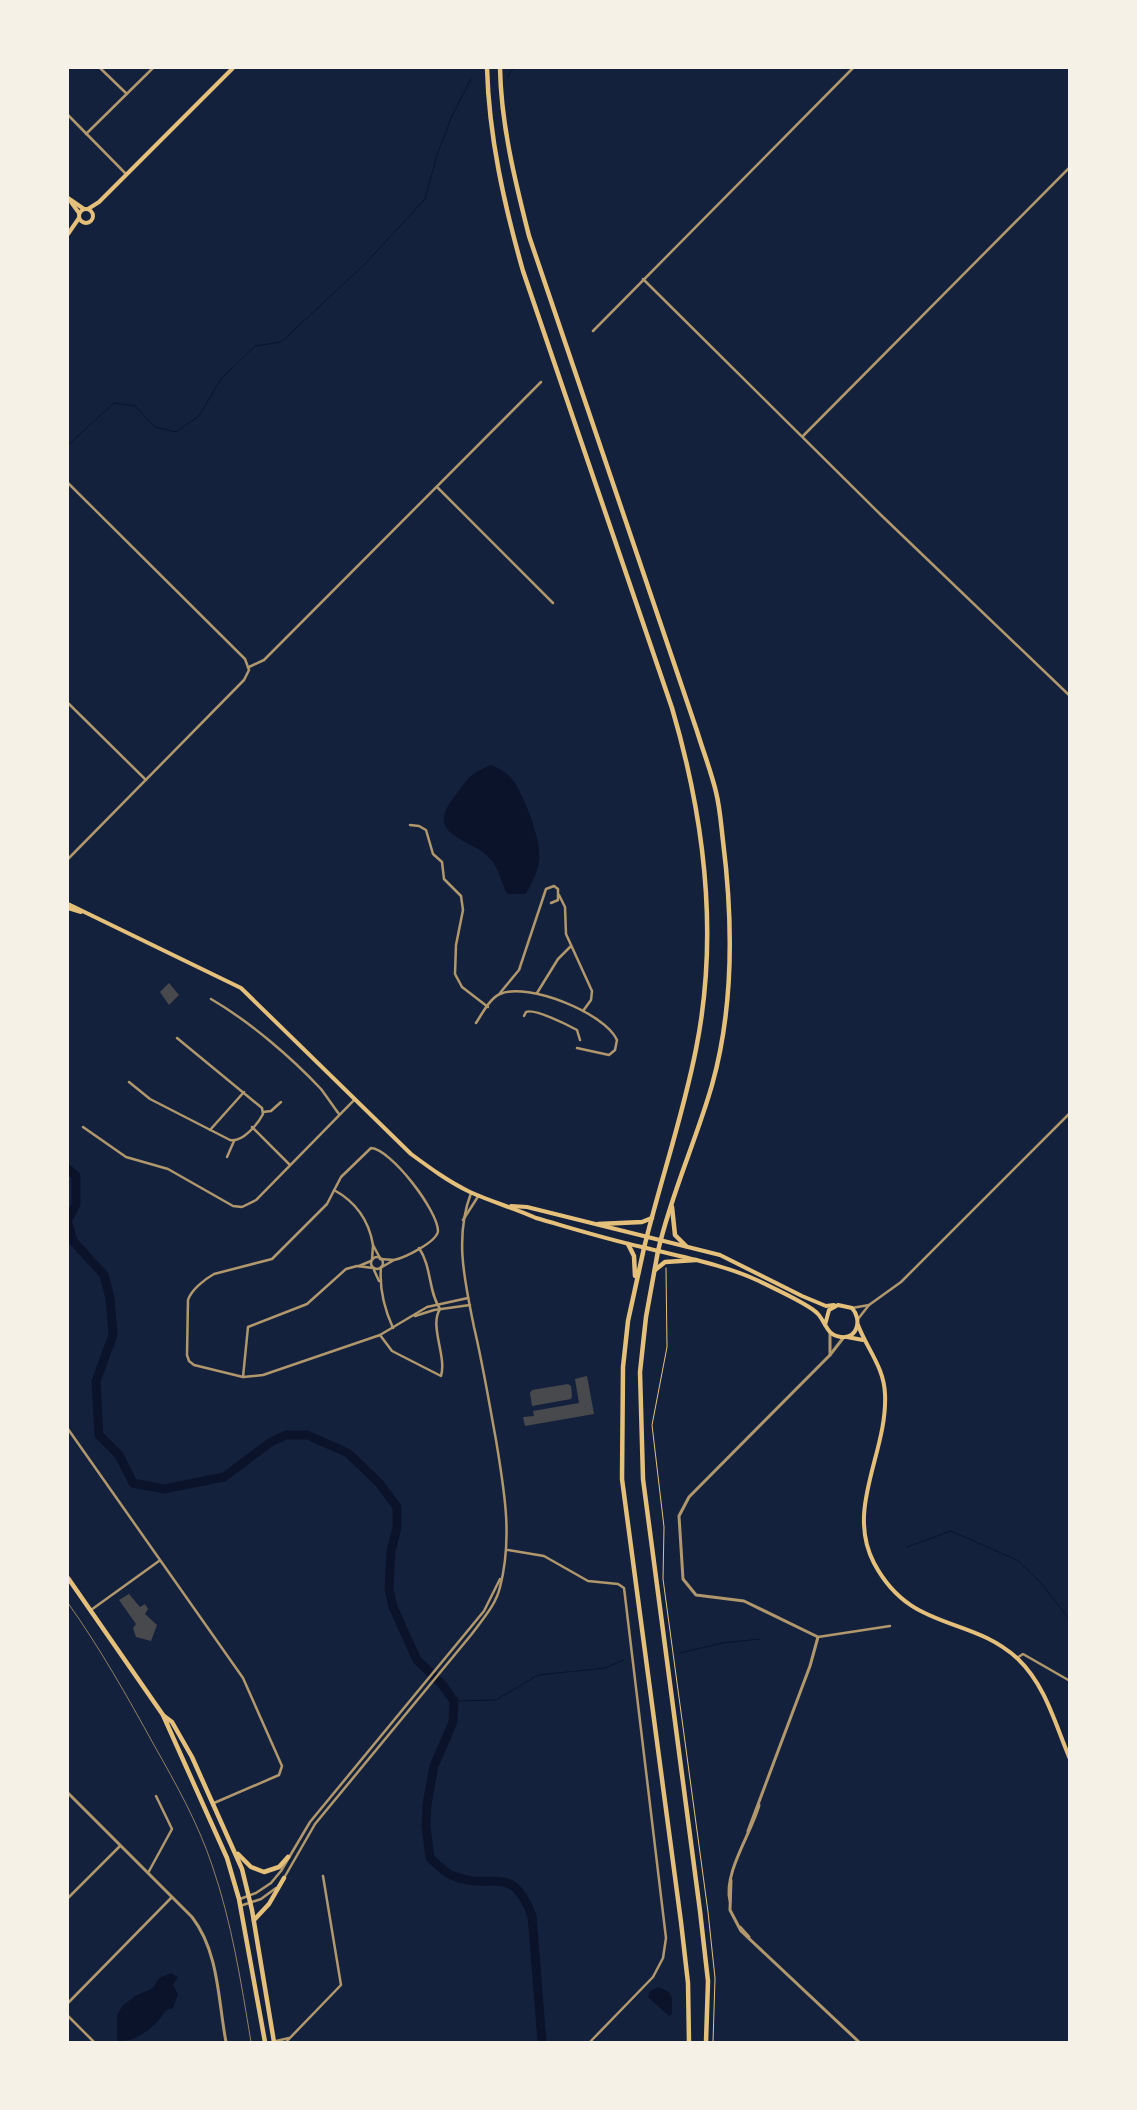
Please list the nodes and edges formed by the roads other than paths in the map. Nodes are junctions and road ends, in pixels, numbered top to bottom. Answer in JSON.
{"nodes":[{"id":1,"x":100,"y":68,"type":"edge"},
{"id":2,"x":153,"y":68,"type":"edge"},
{"id":3,"x":233,"y":68,"type":"edge"},
{"id":4,"x":487,"y":68,"type":"edge"},
{"id":5,"x":500,"y":68,"type":"edge"},
{"id":6,"x":853,"y":68,"type":"edge"},
{"id":7,"x":127,"y":94,"type":"junction"},
{"id":8,"x":68,"y":115,"type":"edge"},
{"id":9,"x":86,"y":134,"type":"junction"},
{"id":10,"x":1070,"y":168,"type":"edge"},
{"id":11,"x":126,"y":174,"type":"junction"},
{"id":12,"x":69,"y":199,"type":"edge"},
{"id":13,"x":99,"y":202,"type":"junction"},
{"id":14,"x":86,"y":209,"type":"junction"},
{"id":15,"x":92,"y":214,"type":"junction"},
{"id":16,"x":79,"y":216,"type":"junction"},
{"id":17,"x":83,"y":222,"type":"junction"},
{"id":18,"x":72,"y":229,"type":"junction"},
{"id":19,"x":68,"y":234,"type":"edge"},
{"id":20,"x":644,"y":279,"type":"junction"},
{"id":21,"x":593,"y":331,"type":"dead end"},
{"id":22,"x":541,"y":382,"type":"dead end"},
{"id":23,"x":803,"y":436,"type":"junction"},
{"id":24,"x":68,"y":483,"type":"edge"},
{"id":25,"x":437,"y":487,"type":"junction"},
{"id":26,"x":553,"y":603,"type":"dead end"},
{"id":27,"x":249,"y":667,"type":"junction"},
{"id":28,"x":1070,"y":696,"type":"edge"},
{"id":29,"x":68,"y":703,"type":"edge"},
{"id":30,"x":146,"y":780,"type":"junction"},
{"id":31,"x":410,"y":825,"type":"dead end"},
{"id":32,"x":68,"y":858,"type":"edge"},
{"id":33,"x":559,"y":895,"type":"junction"},
{"id":34,"x":551,"y":903,"type":"dead end"},
{"id":35,"x":68,"y":904,"type":"edge"},
{"id":36,"x":68,"y":908,"type":"edge"},
{"id":37,"x":83,"y":912,"type":"junction"},
{"id":38,"x":571,"y":946,"type":"junction"},
{"id":39,"x":537,"y":993,"type":"junction"},
{"id":40,"x":499,"y":994,"type":"junction"},
{"id":41,"x":211,"y":999,"type":"dead end"},
{"id":42,"x":488,"y":1007,"type":"junction"},
{"id":43,"x":583,"y":1011,"type":"junction"},
{"id":44,"x":524,"y":1016,"type":"dead end"},
{"id":45,"x":476,"y":1023,"type":"dead end"},
{"id":46,"x":177,"y":1038,"type":"dead end"},
{"id":47,"x":580,"y":1040,"type":"dead end"},
{"id":48,"x":577,"y":1048,"type":"dead end"},
{"id":49,"x":129,"y":1082,"type":"dead end"},
{"id":50,"x":244,"y":1092,"type":"junction"},
{"id":51,"x":355,"y":1099,"type":"junction"},
{"id":52,"x":281,"y":1102,"type":"dead end"},
{"id":53,"x":263,"y":1112,"type":"junction"},
{"id":54,"x":1070,"y":1113,"type":"edge"},
{"id":55,"x":340,"y":1114,"type":"junction"},
{"id":56,"x":83,"y":1127,"type":"dead end"},
{"id":57,"x":252,"y":1127,"type":"junction"},
{"id":58,"x":210,"y":1130,"type":"junction"},
{"id":59,"x":234,"y":1141,"type":"junction"},
{"id":60,"x":227,"y":1157,"type":"dead end"},
{"id":61,"x":290,"y":1165,"type":"junction"},
{"id":62,"x":334,"y":1190,"type":"junction"},
{"id":63,"x":471,"y":1192,"type":"junction"},
{"id":64,"x":479,"y":1195,"type":"junction"},
{"id":65,"x":672,"y":1203,"type":"junction"},
{"id":66,"x":509,"y":1206,"type":"junction"},
{"id":67,"x":652,"y":1218,"type":"junction"},
{"id":68,"x":462,"y":1221,"type":"junction"},
{"id":69,"x":598,"y":1224,"type":"junction"},
{"id":70,"x":647,"y":1236,"type":"junction"},
{"id":71,"x":661,"y":1240,"type":"junction"},
{"id":72,"x":628,"y":1244,"type":"junction"},
{"id":73,"x":373,"y":1245,"type":"junction"},
{"id":74,"x":686,"y":1246,"type":"junction"},
{"id":75,"x":419,"y":1248,"type":"junction"},
{"id":76,"x":644,"y":1248,"type":"junction"},
{"id":77,"x":658,"y":1251,"type":"junction"},
{"id":78,"x":380,"y":1258,"type":"junction"},
{"id":79,"x":371,"y":1260,"type":"junction"},
{"id":80,"x":394,"y":1260,"type":"junction"},
{"id":81,"x":696,"y":1260,"type":"junction"},
{"id":82,"x":358,"y":1266,"type":"junction"},
{"id":83,"x":382,"y":1267,"type":"junction"},
{"id":84,"x":373,"y":1268,"type":"junction"},
{"id":85,"x":654,"y":1271,"type":"junction"},
{"id":86,"x":380,"y":1282,"type":"junction"},
{"id":87,"x":634,"y":1288,"type":"junction"},
{"id":88,"x":468,"y":1298,"type":"junction"},
{"id":89,"x":437,"y":1304,"type":"junction"},
{"id":90,"x":838,"y":1304,"type":"junction"},
{"id":91,"x":470,"y":1305,"type":"junction"},
{"id":92,"x":870,"y":1305,"type":"junction"},
{"id":93,"x":852,"y":1308,"type":"junction"},
{"id":94,"x":440,"y":1309,"type":"junction"},
{"id":95,"x":414,"y":1316,"type":"junction"},
{"id":96,"x":858,"y":1318,"type":"junction"},
{"id":97,"x":825,"y":1325,"type":"junction"},
{"id":98,"x":858,"y":1325,"type":"junction"},
{"id":99,"x":393,"y":1328,"type":"junction"},
{"id":100,"x":830,"y":1333,"type":"junction"},
{"id":101,"x":380,"y":1335,"type":"junction"},
{"id":102,"x":845,"y":1337,"type":"junction"},
{"id":103,"x":863,"y":1340,"type":"junction"},
{"id":104,"x":830,"y":1355,"type":"junction"},
{"id":105,"x":243,"y":1376,"type":"junction"},
{"id":106,"x":68,"y":1428,"type":"edge"},
{"id":107,"x":508,"y":1550,"type":"junction"},
{"id":108,"x":159,"y":1560,"type":"junction"},
{"id":109,"x":502,"y":1576,"type":"junction"},
{"id":110,"x":68,"y":1578,"type":"edge"},
{"id":111,"x":91,"y":1610,"type":"junction"},
{"id":112,"x":890,"y":1626,"type":"dead end"},
{"id":113,"x":818,"y":1637,"type":"junction"},
{"id":114,"x":1017,"y":1658,"type":"junction"},
{"id":115,"x":1070,"y":1681,"type":"edge"},
{"id":116,"x":163,"y":1715,"type":"junction"},
{"id":117,"x":1070,"y":1759,"type":"edge"},
{"id":118,"x":68,"y":1792,"type":"edge"},
{"id":119,"x":156,"y":1796,"type":"dead end"},
{"id":120,"x":214,"y":1803,"type":"junction"},
{"id":121,"x":120,"y":1846,"type":"junction"},
{"id":122,"x":234,"y":1849,"type":"junction"},
{"id":123,"x":288,"y":1857,"type":"junction"},
{"id":124,"x":148,"y":1873,"type":"junction"},
{"id":125,"x":323,"y":1876,"type":"dead end"},
{"id":126,"x":284,"y":1878,"type":"junction"},
{"id":127,"x":249,"y":1896,"type":"junction"},
{"id":128,"x":172,"y":1897,"type":"junction"},
{"id":129,"x":68,"y":1898,"type":"edge"},
{"id":130,"x":239,"y":1899,"type":"junction"},
{"id":131,"x":251,"y":1903,"type":"junction"},
{"id":132,"x":240,"y":1906,"type":"junction"},
{"id":133,"x":254,"y":1920,"type":"junction"},
{"id":134,"x":68,"y":2003,"type":"edge"},
{"id":135,"x":68,"y":2016,"type":"edge"},
{"id":136,"x":290,"y":2038,"type":"junction"},
{"id":137,"x":94,"y":2042,"type":"edge"},
{"id":138,"x":226,"y":2042,"type":"edge"},
{"id":139,"x":264,"y":2042,"type":"edge"},
{"id":140,"x":273,"y":2042,"type":"edge"},
{"id":141,"x":286,"y":2042,"type":"edge"},
{"id":142,"x":590,"y":2042,"type":"edge"},
{"id":143,"x":689,"y":2042,"type":"edge"},
{"id":144,"x":706,"y":2042,"type":"edge"},
{"id":145,"x":859,"y":2042,"type":"edge"}],
"edges":[{"from":1,"to":7,"type":"street"},
{"from":2,"to":7,"type":"street"},
{"from":3,"to":11,"type":"main road"},
{"from":4,"to":67,"type":"highway"},
{"from":5,"to":65,"type":"highway"},
{"from":6,"to":20,"type":"street"},
{"from":7,"to":9,"type":"street"},
{"from":8,"to":9,"type":"street"},
{"from":9,"to":11,"type":"street"},
{"from":10,"to":23,"type":"street"},
{"from":11,"to":13,"type":"main road"},
{"from":12,"to":14,"type":"main road"},
{"from":12,"to":16,"type":"main road"},
{"from":13,"to":14,"type":"main road"},
{"from":13,"to":15,"type":"main road"},
{"from":14,"to":15,"type":"main road"},
{"from":14,"to":16,"type":"main road"},
{"from":15,"to":17,"type":"main road"},
{"from":16,"to":17,"type":"main road"},
{"from":16,"to":18,"type":"main road"},
{"from":17,"to":18,"type":"main road"},
{"from":18,"to":19,"type":"main road"},
{"from":20,"to":21,"type":"street"},
{"from":20,"to":23,"type":"street"},
{"from":22,"to":25,"type":"street"},
{"from":23,"to":28,"type":"street"},
{"from":24,"to":27,"type":"street"},
{"from":25,"to":26,"type":"street"},
{"from":25,"to":27,"type":"street"},
{"from":27,"to":30,"type":"street"},
{"from":29,"to":30,"type":"street"},
{"from":30,"to":32,"type":"street"},
{"from":31,"to":42,"type":"street"},
{"from":33,"to":34,"type":"street"},
{"from":33,"to":38,"type":"street"},
{"from":33,"to":40,"type":"street"},
{"from":35,"to":37,"type":"main road"},
{"from":36,"to":37,"type":"main road"},
{"from":37,"to":51,"type":"main road"},
{"from":38,"to":39,"type":"street"},
{"from":38,"to":43,"type":"street"},
{"from":39,"to":40,"type":"street"},
{"from":39,"to":43,"type":"street"},
{"from":40,"to":42,"type":"street"},
{"from":41,"to":55,"type":"street"},
{"from":42,"to":45,"type":"street"},
{"from":43,"to":48,"type":"street"},
{"from":44,"to":47,"type":"street"},
{"from":46,"to":50,"type":"street"},
{"from":49,"to":58,"type":"street"},
{"from":50,"to":53,"type":"street"},
{"from":50,"to":58,"type":"street"},
{"from":51,"to":55,"type":"street"},
{"from":51,"to":63,"type":"main road"},
{"from":52,"to":53,"type":"street"},
{"from":53,"to":57,"type":"street"},
{"from":54,"to":92,"type":"street"},
{"from":55,"to":61,"type":"street"},
{"from":56,"to":61,"type":"street"},
{"from":57,"to":59,"type":"street"},
{"from":57,"to":61,"type":"street"},
{"from":58,"to":59,"type":"street"},
{"from":59,"to":60,"type":"street"},
{"from":62,"to":73,"type":"street"},
{"from":62,"to":75,"type":"street"},
{"from":62,"to":105,"type":"street"},
{"from":63,"to":64,"type":"main road"},
{"from":63,"to":68,"type":"street"},
{"from":64,"to":66,"type":"main road"},
{"from":64,"to":68,"type":"street"},
{"from":65,"to":71,"type":"highway"},
{"from":65,"to":74,"type":"highway"},
{"from":66,"to":69,"type":"main road"},
{"from":66,"to":72,"type":"main road"},
{"from":67,"to":69,"type":"highway"},
{"from":67,"to":70,"type":"highway"},
{"from":68,"to":88,"type":"street"},
{"from":69,"to":70,"type":"main road"},
{"from":70,"to":71,"type":"main road"},
{"from":70,"to":76,"type":"highway"},
{"from":71,"to":74,"type":"main road"},
{"from":71,"to":77,"type":"highway"},
{"from":72,"to":76,"type":"main road"},
{"from":72,"to":87,"type":"highway"},
{"from":73,"to":78,"type":"street"},
{"from":73,"to":79,"type":"street"},
{"from":74,"to":90,"type":"main road"},
{"from":75,"to":80,"type":"street"},
{"from":75,"to":89,"type":"street"},
{"from":76,"to":77,"type":"main road"},
{"from":76,"to":87,"type":"highway"},
{"from":77,"to":81,"type":"main road"},
{"from":77,"to":85,"type":"highway"},
{"from":78,"to":79,"type":"street"},
{"from":78,"to":80,"type":"street"},
{"from":78,"to":83,"type":"street"},
{"from":79,"to":82,"type":"street"},
{"from":79,"to":84,"type":"street"},
{"from":80,"to":83,"type":"street"},
{"from":81,"to":85,"type":"highway"},
{"from":81,"to":97,"type":"main road"},
{"from":82,"to":84,"type":"street"},
{"from":82,"to":105,"type":"street"},
{"from":83,"to":84,"type":"street"},
{"from":83,"to":86,"type":"street"},
{"from":84,"to":86,"type":"street"},
{"from":85,"to":144,"type":"highway"},
{"from":86,"to":99,"type":"street"},
{"from":87,"to":143,"type":"highway"},
{"from":88,"to":89,"type":"street"},
{"from":88,"to":91,"type":"street"},
{"from":89,"to":94,"type":"street"},
{"from":89,"to":95,"type":"street"},
{"from":90,"to":93,"type":"main road"},
{"from":90,"to":97,"type":"main road"},
{"from":91,"to":94,"type":"street"},
{"from":91,"to":107,"type":"street"},
{"from":92,"to":93,"type":"street"},
{"from":92,"to":96,"type":"street"},
{"from":93,"to":96,"type":"main road"},
{"from":94,"to":95,"type":"street"},
{"from":94,"to":101,"type":"street"},
{"from":95,"to":99,"type":"street"},
{"from":96,"to":98,"type":"main road"},
{"from":97,"to":100,"type":"main road"},
{"from":98,"to":102,"type":"main road"},
{"from":98,"to":103,"type":"main road"},
{"from":99,"to":101,"type":"street"},
{"from":100,"to":102,"type":"main road"},
{"from":100,"to":104,"type":"street"},
{"from":101,"to":105,"type":"street"},
{"from":102,"to":103,"type":"main road"},
{"from":102,"to":104,"type":"street"},
{"from":103,"to":114,"type":"main road"},
{"from":104,"to":113,"type":"street"},
{"from":106,"to":108,"type":"street"},
{"from":107,"to":109,"type":"street"},
{"from":107,"to":142,"type":"street"},
{"from":108,"to":111,"type":"street"},
{"from":108,"to":120,"type":"street"},
{"from":109,"to":123,"type":"street"},
{"from":109,"to":126,"type":"street"},
{"from":110,"to":111,"type":"highway"},
{"from":111,"to":116,"type":"highway"},
{"from":112,"to":113,"type":"street"},
{"from":113,"to":145,"type":"street"},
{"from":114,"to":115,"type":"street"},
{"from":114,"to":117,"type":"main road"},
{"from":116,"to":120,"type":"highway"},
{"from":116,"to":130,"type":"highway"},
{"from":118,"to":121,"type":"street"},
{"from":119,"to":124,"type":"street"},
{"from":120,"to":122,"type":"highway"},
{"from":121,"to":124,"type":"street"},
{"from":121,"to":129,"type":"street"},
{"from":122,"to":123,"type":"highway"},
{"from":122,"to":127,"type":"highway"},
{"from":123,"to":127,"type":"street"},
{"from":124,"to":128,"type":"street"},
{"from":125,"to":136,"type":"street"},
{"from":126,"to":131,"type":"street"},
{"from":126,"to":133,"type":"highway"},
{"from":127,"to":130,"type":"street"},
{"from":127,"to":131,"type":"highway"},
{"from":128,"to":134,"type":"street"},
{"from":128,"to":138,"type":"street"},
{"from":130,"to":132,"type":"highway"},
{"from":131,"to":132,"type":"street"},
{"from":131,"to":133,"type":"highway"},
{"from":132,"to":139,"type":"highway"},
{"from":133,"to":140,"type":"highway"},
{"from":135,"to":137,"type":"street"},
{"from":136,"to":140,"type":"street"},
{"from":136,"to":141,"type":"street"}]}
